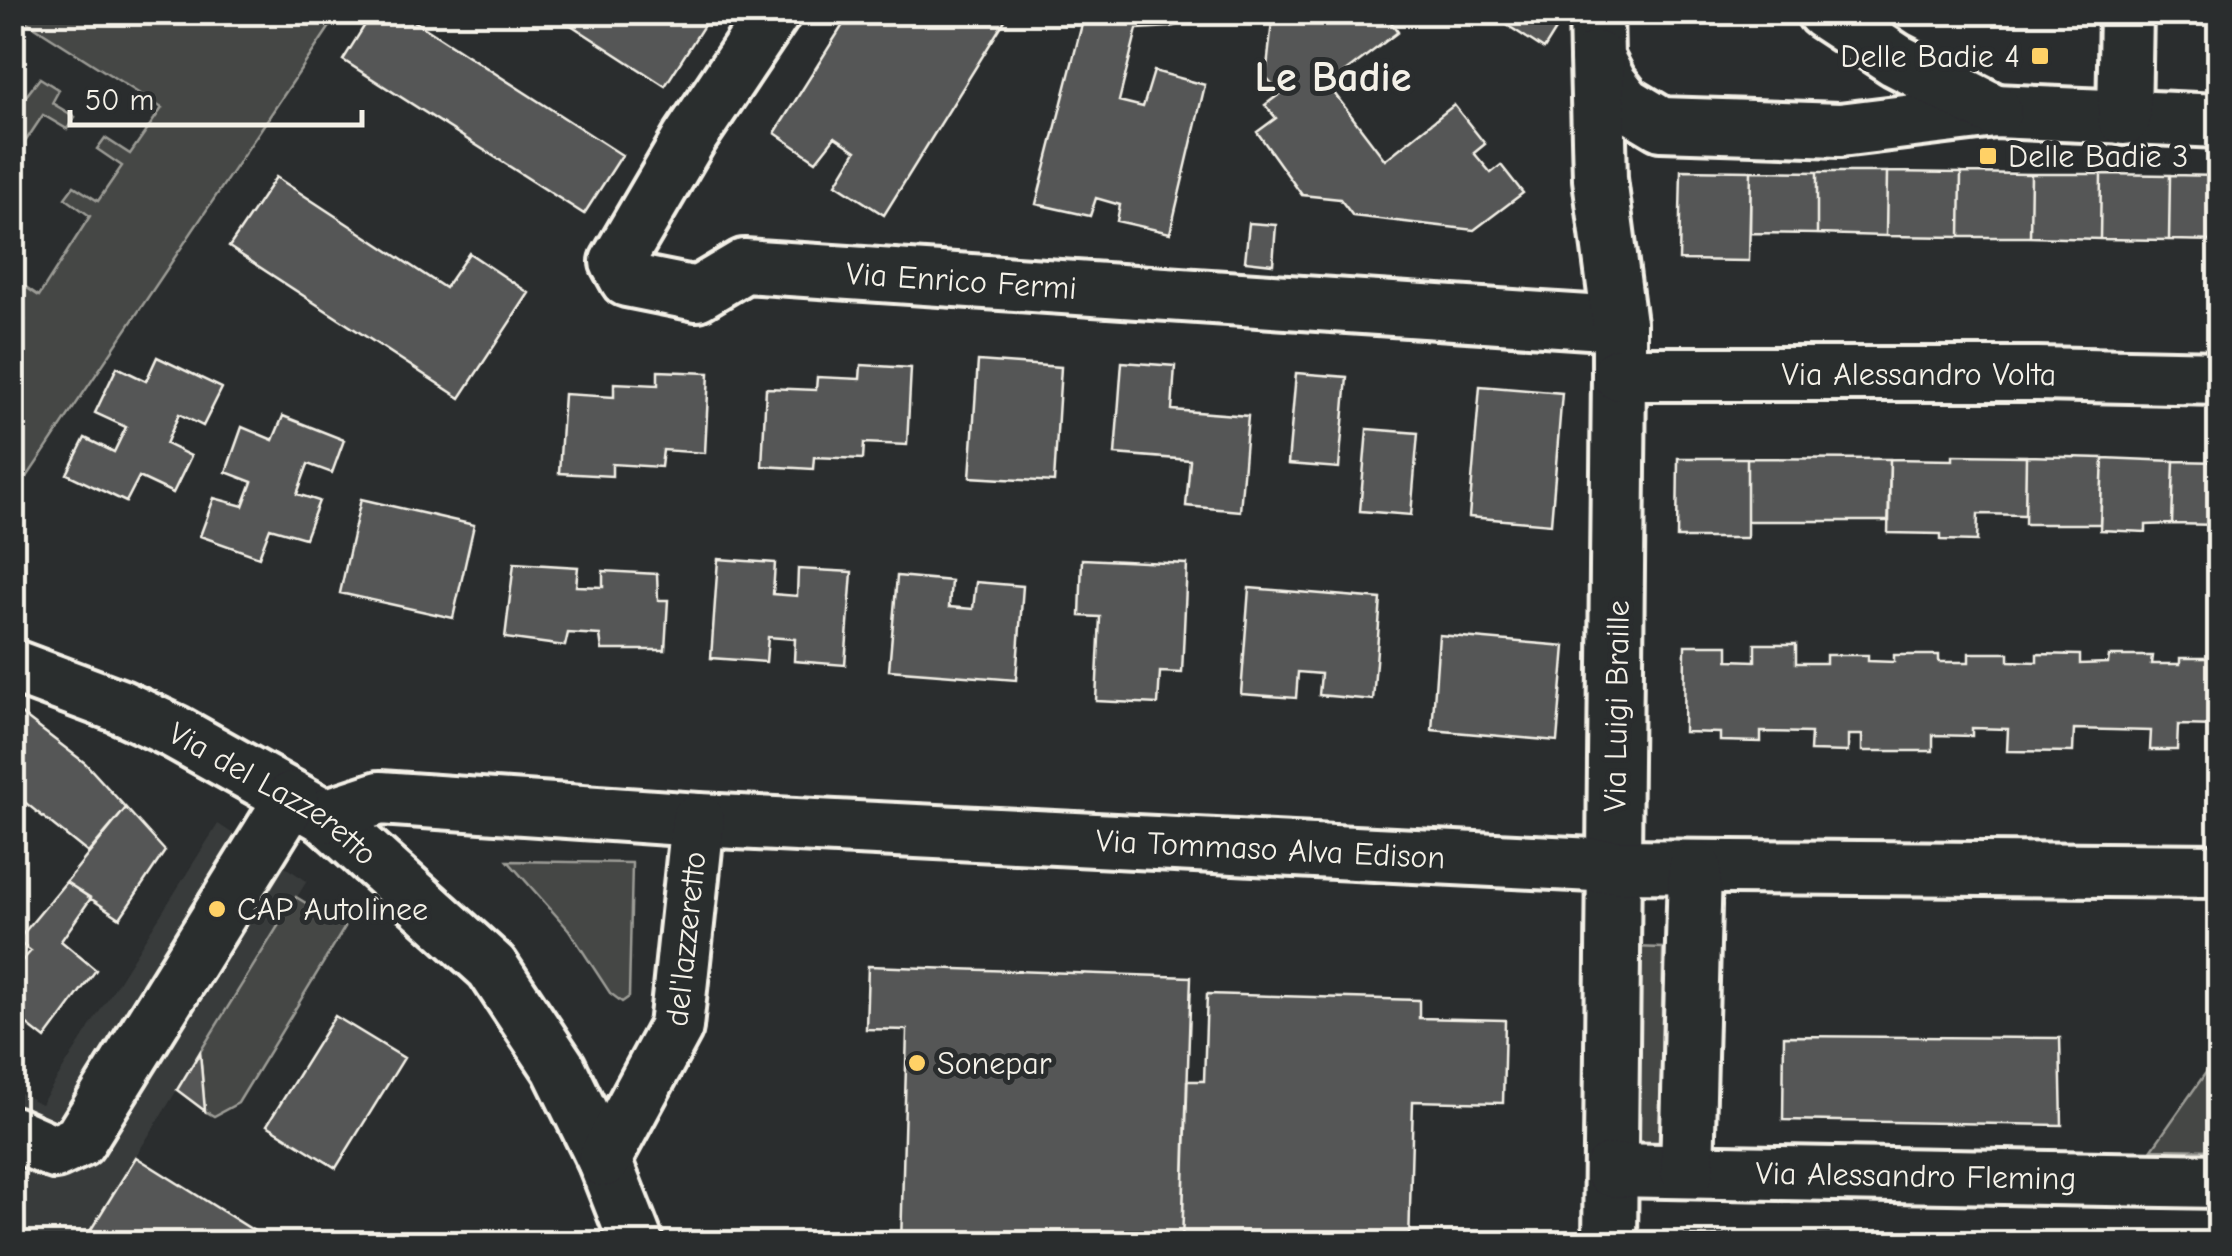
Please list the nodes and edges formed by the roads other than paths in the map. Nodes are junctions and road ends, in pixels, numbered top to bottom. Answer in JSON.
{"nodes":[{"id":1,"x":774,"y":12,"type":"edge"},
{"id":2,"x":2126,"y":12,"type":"edge"},
{"id":3,"x":1844,"y":26,"type":"edge"},
{"id":4,"x":1597,"y":35,"type":"edge"},
{"id":5,"x":1995,"y":112,"type":"junction"},
{"id":6,"x":2124,"y":118,"type":"junction"},
{"id":7,"x":2220,"y":120,"type":"edge"},
{"id":8,"x":1661,"y":124,"type":"junction"},
{"id":9,"x":1840,"y":130,"type":"junction"},
{"id":10,"x":1600,"y":170,"type":"junction"},
{"id":11,"x":1619,"y":349,"type":"junction"},
{"id":12,"x":2220,"y":378,"type":"edge"},
{"id":13,"x":12,"y":666,"type":"edge"},
{"id":14,"x":308,"y":807,"type":"junction"},
{"id":15,"x":698,"y":820,"type":"junction"},
{"id":16,"x":1614,"y":866,"type":"junction"},
{"id":17,"x":1695,"y":868,"type":"junction"},
{"id":18,"x":2220,"y":871,"type":"edge"},
{"id":19,"x":12,"y":1133,"type":"edge"},
{"id":20,"x":604,"y":1160,"type":"junction"},
{"id":21,"x":1611,"y":1170,"type":"junction"},
{"id":22,"x":1688,"y":1171,"type":"junction"},
{"id":23,"x":2220,"y":1181,"type":"edge"},
{"id":24,"x":637,"y":1244,"type":"edge"},
{"id":25,"x":1610,"y":1244,"type":"edge"}],
"edges":[{"from":1,"to":11,"type":"street","name":"Via Enrico Fermi"},
{"from":2,"to":6,"type":"street"},
{"from":3,"to":5,"type":"street"},
{"from":3,"to":9,"type":"street"},
{"from":4,"to":8,"type":"street"},
{"from":4,"to":10,"type":"street","name":"Via Luigi Braille"},
{"from":5,"to":6,"type":"street"},
{"from":5,"to":9,"type":"street"},
{"from":6,"to":7,"type":"street"},
{"from":8,"to":9,"type":"street"},
{"from":8,"to":10,"type":"street"},
{"from":10,"to":11,"type":"street","name":"Via Luigi Braille"},
{"from":11,"to":12,"type":"street","name":"Via Alessandro Volta"},
{"from":11,"to":16,"type":"street","name":"Via Luigi Braille"},
{"from":13,"to":14,"type":"street","name":"Via del Lazzeretto"},
{"from":14,"to":15,"type":"street","name":"Via Tommaso Alva Edison"},
{"from":14,"to":19,"type":"street"},
{"from":14,"to":20,"type":"street","name":"Via del Lazzeretto"},
{"from":15,"to":16,"type":"street","name":"Via Tommaso Alva Edison"},
{"from":15,"to":20,"type":"street","name":"del'lazzeretto"},
{"from":16,"to":17,"type":"street","name":"Via Tommaso Alva Edison"},
{"from":16,"to":21,"type":"street","name":"Via Luigi Braille"},
{"from":17,"to":18,"type":"street","name":"Via Tommaso Alva Edison"},
{"from":17,"to":22,"type":"street"},
{"from":20,"to":24,"type":"street","name":"Via del Lazzeretto"},
{"from":21,"to":22,"type":"street","name":"Via Alessandro Fleming"},
{"from":21,"to":25,"type":"street","name":"Via Luigi Braille"},
{"from":22,"to":23,"type":"street","name":"Via Alessandro Fleming"}]}
